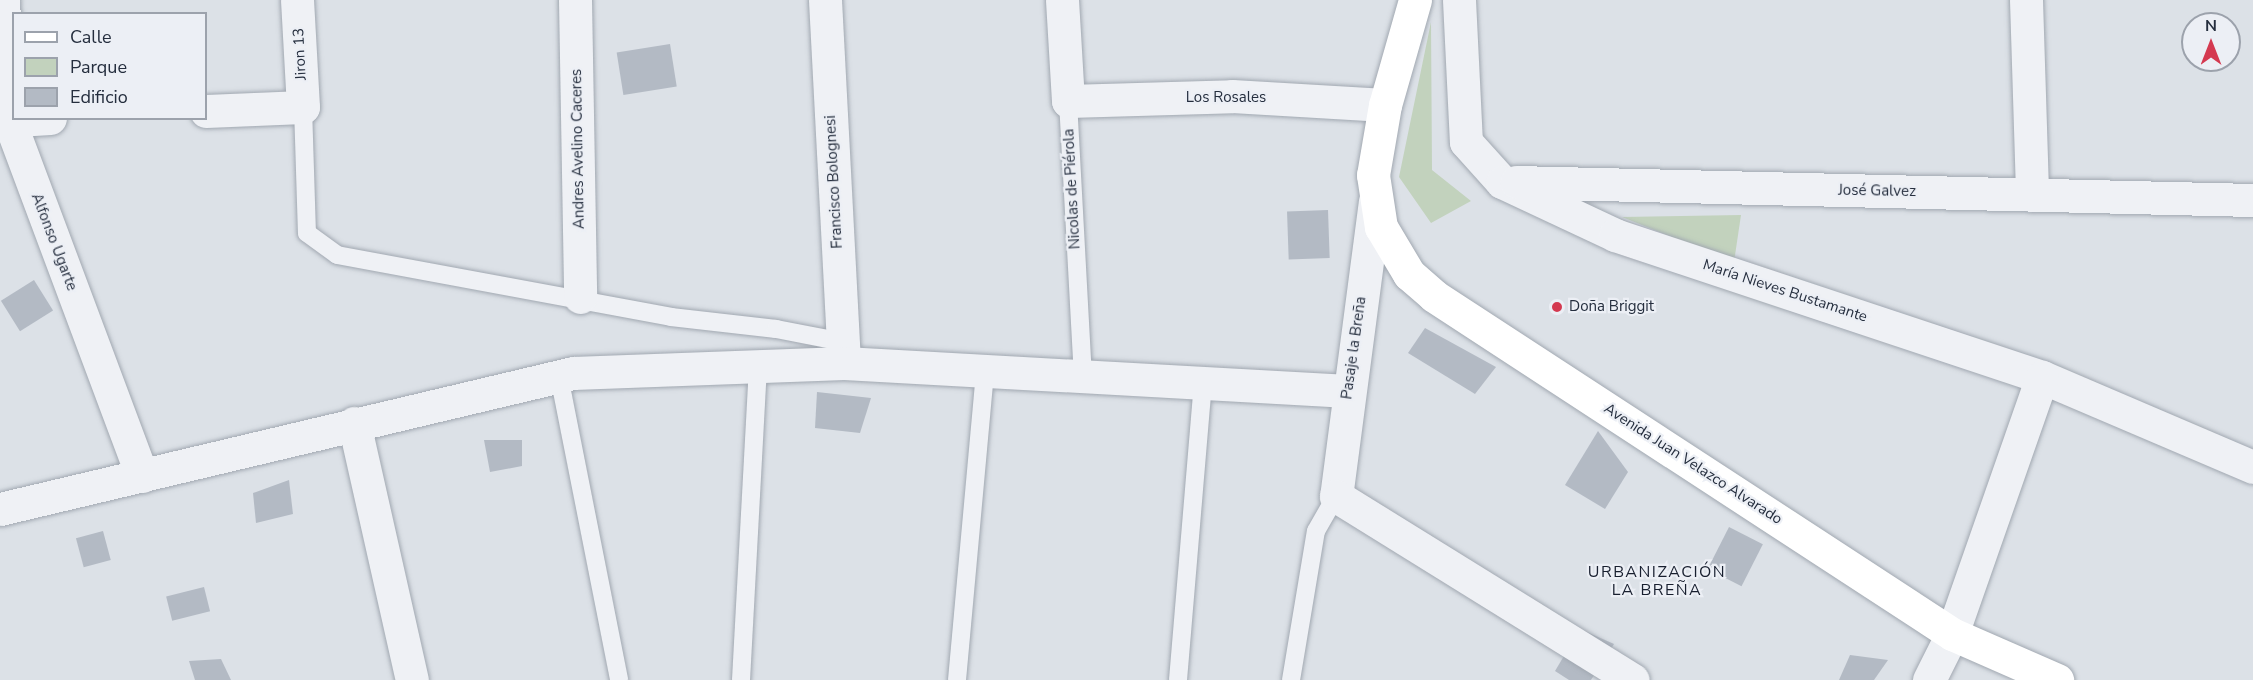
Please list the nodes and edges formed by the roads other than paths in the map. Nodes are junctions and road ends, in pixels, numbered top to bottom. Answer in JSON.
{"nodes":[{"id":1,"x":3,"y":0,"type":"edge"},
{"id":2,"x":297,"y":0,"type":"edge"},
{"id":3,"x":575,"y":0,"type":"edge"},
{"id":4,"x":825,"y":0,"type":"edge"},
{"id":5,"x":1062,"y":0,"type":"edge"},
{"id":6,"x":1415,"y":0,"type":"edge"},
{"id":7,"x":1459,"y":0,"type":"edge"},
{"id":8,"x":2026,"y":0,"type":"edge"},
{"id":9,"x":1068,"y":101,"type":"junction"},
{"id":10,"x":1385,"y":105,"type":"junction"},
{"id":11,"x":303,"y":107,"type":"junction"},
{"id":12,"x":207,"y":111,"type":"edge"},
{"id":13,"x":19,"y":120,"type":"edge"},
{"id":14,"x":4,"y":121,"type":"edge"},
{"id":15,"x":1502,"y":182,"type":"junction"},
{"id":16,"x":2032,"y":195,"type":"junction"},
{"id":17,"x":2253,"y":200,"type":"edge"},
{"id":18,"x":1375,"y":201,"type":"junction"},
{"id":19,"x":580,"y":297,"type":"junction"},
{"id":20,"x":843,"y":353,"type":"junction"},
{"id":21,"x":758,"y":366,"type":"junction"},
{"id":22,"x":985,"y":371,"type":"junction"},
{"id":23,"x":559,"y":376,"type":"junction"},
{"id":24,"x":2042,"y":376,"type":"junction"},
{"id":25,"x":1083,"y":378,"type":"junction"},
{"id":26,"x":1203,"y":383,"type":"junction"},
{"id":27,"x":1348,"y":391,"type":"junction"},
{"id":28,"x":354,"y":423,"type":"junction"},
{"id":29,"x":2253,"y":467,"type":"edge"},
{"id":30,"x":142,"y":476,"type":"junction"},
{"id":31,"x":1336,"y":496,"type":"junction"},
{"id":32,"x":0,"y":510,"type":"edge"},
{"id":33,"x":1952,"y":634,"type":"junction"},
{"id":34,"x":412,"y":680,"type":"edge"},
{"id":35,"x":619,"y":680,"type":"edge"},
{"id":36,"x":741,"y":680,"type":"edge"},
{"id":37,"x":957,"y":680,"type":"edge"},
{"id":38,"x":1178,"y":680,"type":"edge"},
{"id":39,"x":1292,"y":680,"type":"edge"},
{"id":40,"x":1633,"y":680,"type":"edge"},
{"id":41,"x":1929,"y":680,"type":"edge"},
{"id":42,"x":2056,"y":680,"type":"edge"}],
"edges":[{"from":1,"to":14,"type":"street","name":"Alfonso Ugarte"},
{"from":2,"to":11,"type":"street","name":"Jiron 13"},
{"from":3,"to":19,"type":"street","name":"Andres Avelino Caceres"},
{"from":4,"to":20,"type":"street","name":"Francisco Bolognesi"},
{"from":5,"to":9,"type":"street","name":"Nicolas de Piérola"},
{"from":6,"to":10,"type":"street","name":"Avenida Juan Velazco Alvarado"},
{"from":7,"to":15,"type":"street","name":"María Nieves Bustamante"},
{"from":8,"to":16,"type":"street"},
{"from":9,"to":10,"type":"street","name":"Los Rosales"},
{"from":9,"to":25,"type":"lane","name":"Nicolas de Piérola"},
{"from":10,"to":18,"type":"street","name":"Avenida Juan Velazco Alvarado"},
{"from":11,"to":12,"type":"street"},
{"from":11,"to":19,"type":"lane"},
{"from":13,"to":14,"type":"street"},
{"from":14,"to":30,"type":"street","name":"Alfonso Ugarte"},
{"from":15,"to":16,"type":"street","name":"José Galvez"},
{"from":15,"to":24,"type":"street","name":"María Nieves Bustamante"},
{"from":16,"to":17,"type":"street","name":"José Galvez"},
{"from":18,"to":27,"type":"street","name":"Pasaje la Breña"},
{"from":18,"to":33,"type":"street","name":"Avenida Juan Velazco Alvarado"},
{"from":19,"to":20,"type":"lane"},
{"from":20,"to":21,"type":"street"},
{"from":20,"to":22,"type":"street"},
{"from":21,"to":23,"type":"street"},
{"from":21,"to":36,"type":"lane"},
{"from":22,"to":25,"type":"street"},
{"from":22,"to":37,"type":"lane"},
{"from":23,"to":28,"type":"street"},
{"from":23,"to":35,"type":"lane"},
{"from":24,"to":29,"type":"street","name":"María Nieves Bustamante"},
{"from":24,"to":33,"type":"street"},
{"from":25,"to":26,"type":"street"},
{"from":26,"to":27,"type":"street"},
{"from":26,"to":38,"type":"lane"},
{"from":27,"to":31,"type":"street","name":"Pasaje la Breña"},
{"from":28,"to":30,"type":"street"},
{"from":28,"to":34,"type":"street"},
{"from":30,"to":32,"type":"street"},
{"from":31,"to":39,"type":"lane"},
{"from":31,"to":40,"type":"street"},
{"from":33,"to":41,"type":"street"},
{"from":33,"to":42,"type":"street","name":"Avenida Juan Velazco Alvarado"}]}
